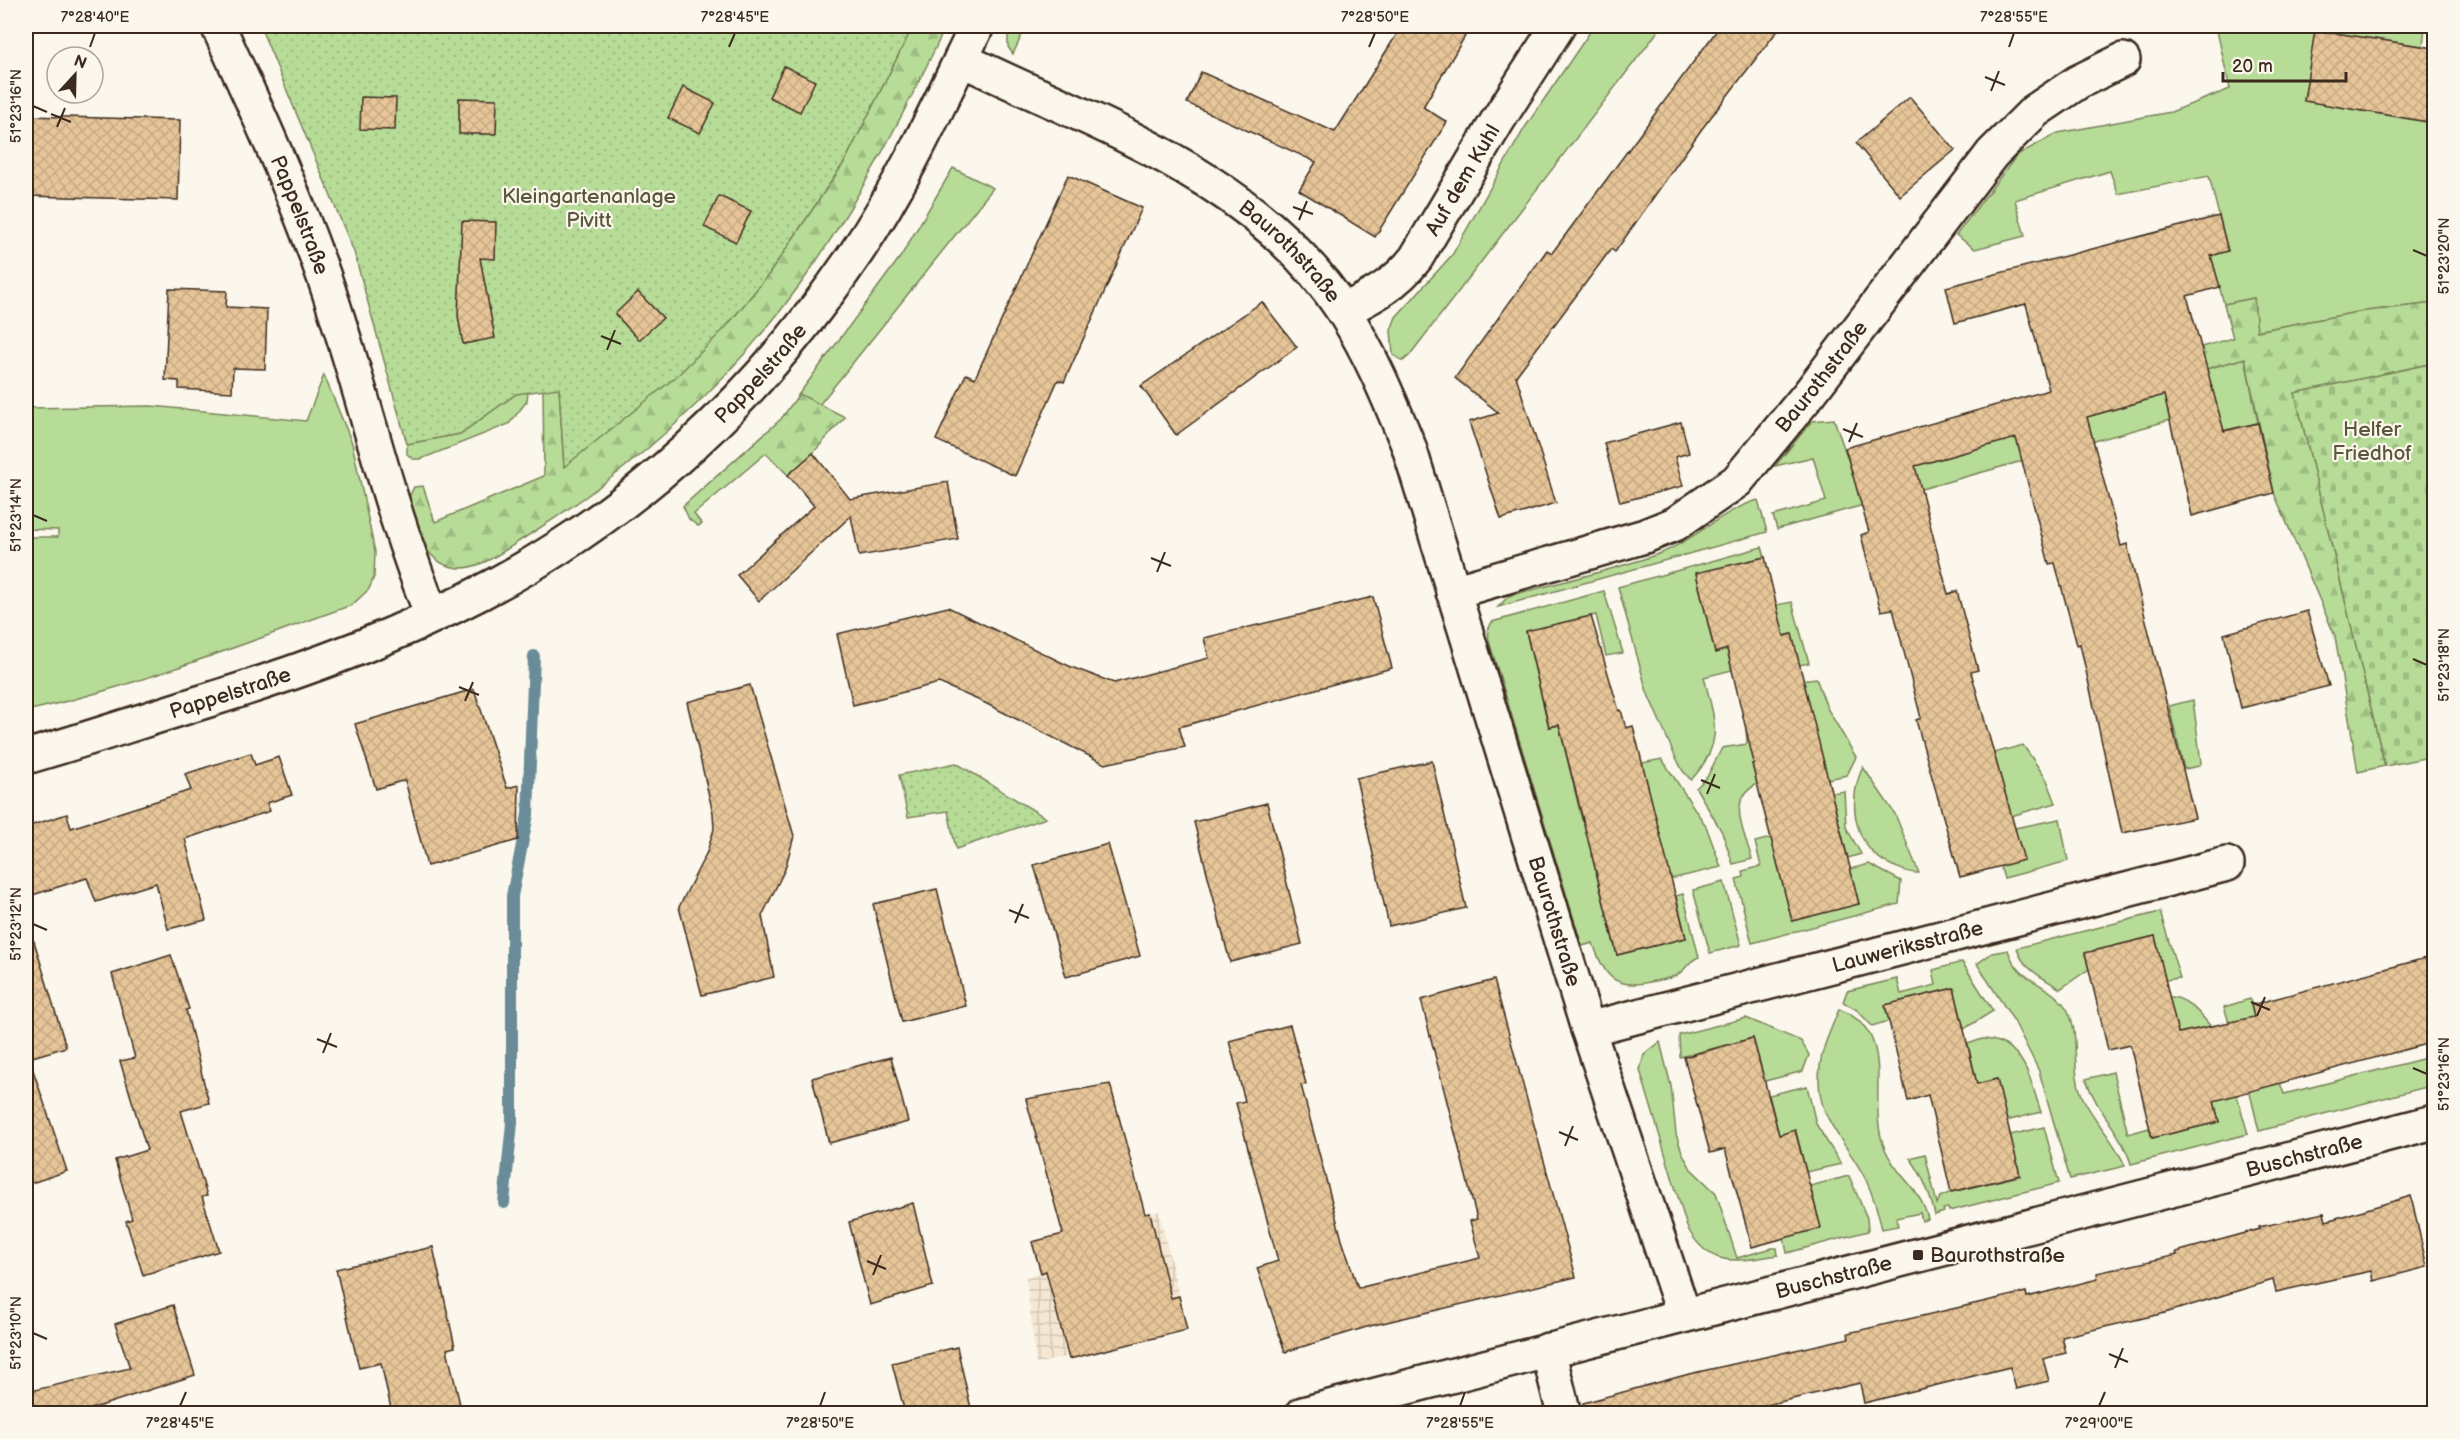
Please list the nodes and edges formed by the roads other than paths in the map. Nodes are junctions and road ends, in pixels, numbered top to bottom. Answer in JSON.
{"nodes":[{"id":1,"x":218,"y":26,"type":"edge"},
{"id":2,"x":977,"y":26,"type":"edge"},
{"id":3,"x":1557,"y":26,"type":"edge"},
{"id":4,"x":961,"y":59,"type":"junction"},
{"id":5,"x":2122,"y":60,"type":"dead end"},
{"id":6,"x":1344,"y":311,"type":"junction"},
{"id":7,"x":1453,"y":592,"type":"junction"},
{"id":8,"x":432,"y":615,"type":"junction"},
{"id":9,"x":26,"y":758,"type":"edge"},
{"id":10,"x":2227,"y":864,"type":"dead end"},
{"id":11,"x":1588,"y":1029,"type":"junction"},
{"id":12,"x":2434,"y":1122,"type":"edge"},
{"id":13,"x":1684,"y":1315,"type":"junction"},
{"id":14,"x":1548,"y":1350,"type":"junction"},
{"id":15,"x":1303,"y":1413,"type":"edge"},
{"id":16,"x":1564,"y":1413,"type":"edge"}],
"edges":[{"from":1,"to":8,"type":"street","name":"Pappelstraße"},
{"from":2,"to":4,"type":"street","name":"Pappelstraße"},
{"from":3,"to":6,"type":"street","name":"Auf dem Kuhl"},
{"from":4,"to":6,"type":"street","name":"Baurothstraße"},
{"from":4,"to":8,"type":"street","name":"Pappelstraße"},
{"from":5,"to":7,"type":"street","name":"Baurothstraße"},
{"from":6,"to":7,"type":"street","name":"Baurothstraße"},
{"from":7,"to":11,"type":"street","name":"Baurothstraße"},
{"from":8,"to":9,"type":"street","name":"Pappelstraße"},
{"from":10,"to":11,"type":"street","name":"Lauweriksstraße"},
{"from":11,"to":13,"type":"street","name":"Baurothstraße"},
{"from":12,"to":13,"type":"street","name":"Buschstraße"},
{"from":13,"to":14,"type":"street","name":"Buschstraße"},
{"from":14,"to":15,"type":"street","name":"Buschstraße"},
{"from":14,"to":16,"type":"street"}]}
